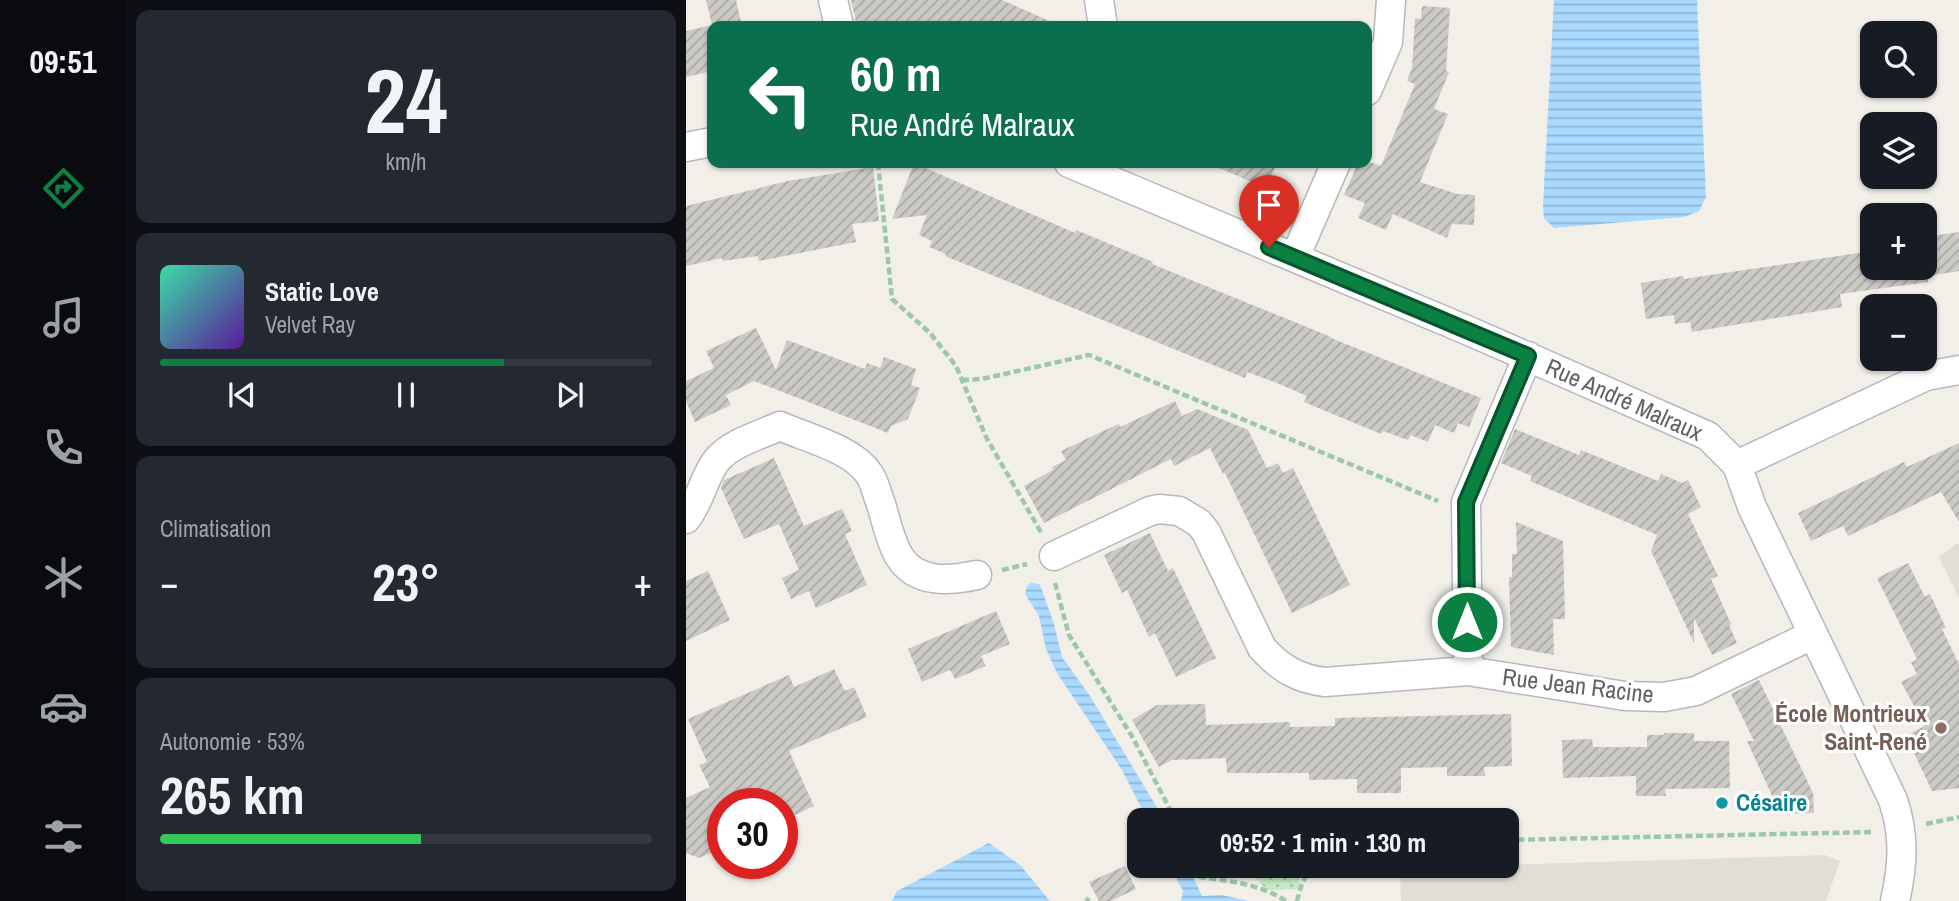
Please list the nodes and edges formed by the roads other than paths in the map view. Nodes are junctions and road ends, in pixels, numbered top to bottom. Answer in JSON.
{"nodes":[{"id":1,"x":832,"y":0,"type":"edge"},
{"id":2,"x":1099,"y":0,"type":"edge"},
{"id":3,"x":1391,"y":0,"type":"edge"},
{"id":4,"x":838,"y":21,"type":"edge"},
{"id":5,"x":1102,"y":21,"type":"edge"},
{"id":6,"x":1372,"y":79,"type":"edge"},
{"id":7,"x":707,"y":143,"type":"edge"},
{"id":8,"x":686,"y":147,"type":"edge"},
{"id":9,"x":1081,"y":168,"type":"edge"},
{"id":10,"x":1334,"y":168,"type":"edge"},
{"id":11,"x":1294,"y":257,"type":"junction"},
{"id":12,"x":1528,"y":356,"type":"junction"},
{"id":13,"x":1959,"y":370,"type":"edge"},
{"id":14,"x":1737,"y":465,"type":"junction"},
{"id":15,"x":686,"y":519,"type":"edge"},
{"id":16,"x":1051,"y":557,"type":"road end"},
{"id":17,"x":977,"y":575,"type":"road end"},
{"id":18,"x":1812,"y":635,"type":"junction"},
{"id":19,"x":1468,"y":671,"type":"junction"},
{"id":20,"x":1895,"y":901,"type":"edge"}],
"edges":[{"from":1,"to":4,"type":"street"},
{"from":2,"to":5,"type":"street"},
{"from":3,"to":6,"type":"street"},
{"from":7,"to":8,"type":"street"},
{"from":9,"to":11,"type":"street","name":"Rue André Malraux"},
{"from":10,"to":11,"type":"street"},
{"from":11,"to":12,"type":"street","name":"Rue André Malraux"},
{"from":12,"to":14,"type":"street","name":"Rue André Malraux"},
{"from":12,"to":19,"type":"street"},
{"from":13,"to":14,"type":"street"},
{"from":14,"to":18,"type":"street","name":"Rue André Malraux"},
{"from":15,"to":17,"type":"street"},
{"from":16,"to":19,"type":"street","name":"Rue Jean Racine"},
{"from":18,"to":19,"type":"street","name":"Rue Jean Racine"},
{"from":18,"to":20,"type":"street","name":"Rue André Malraux"}]}
